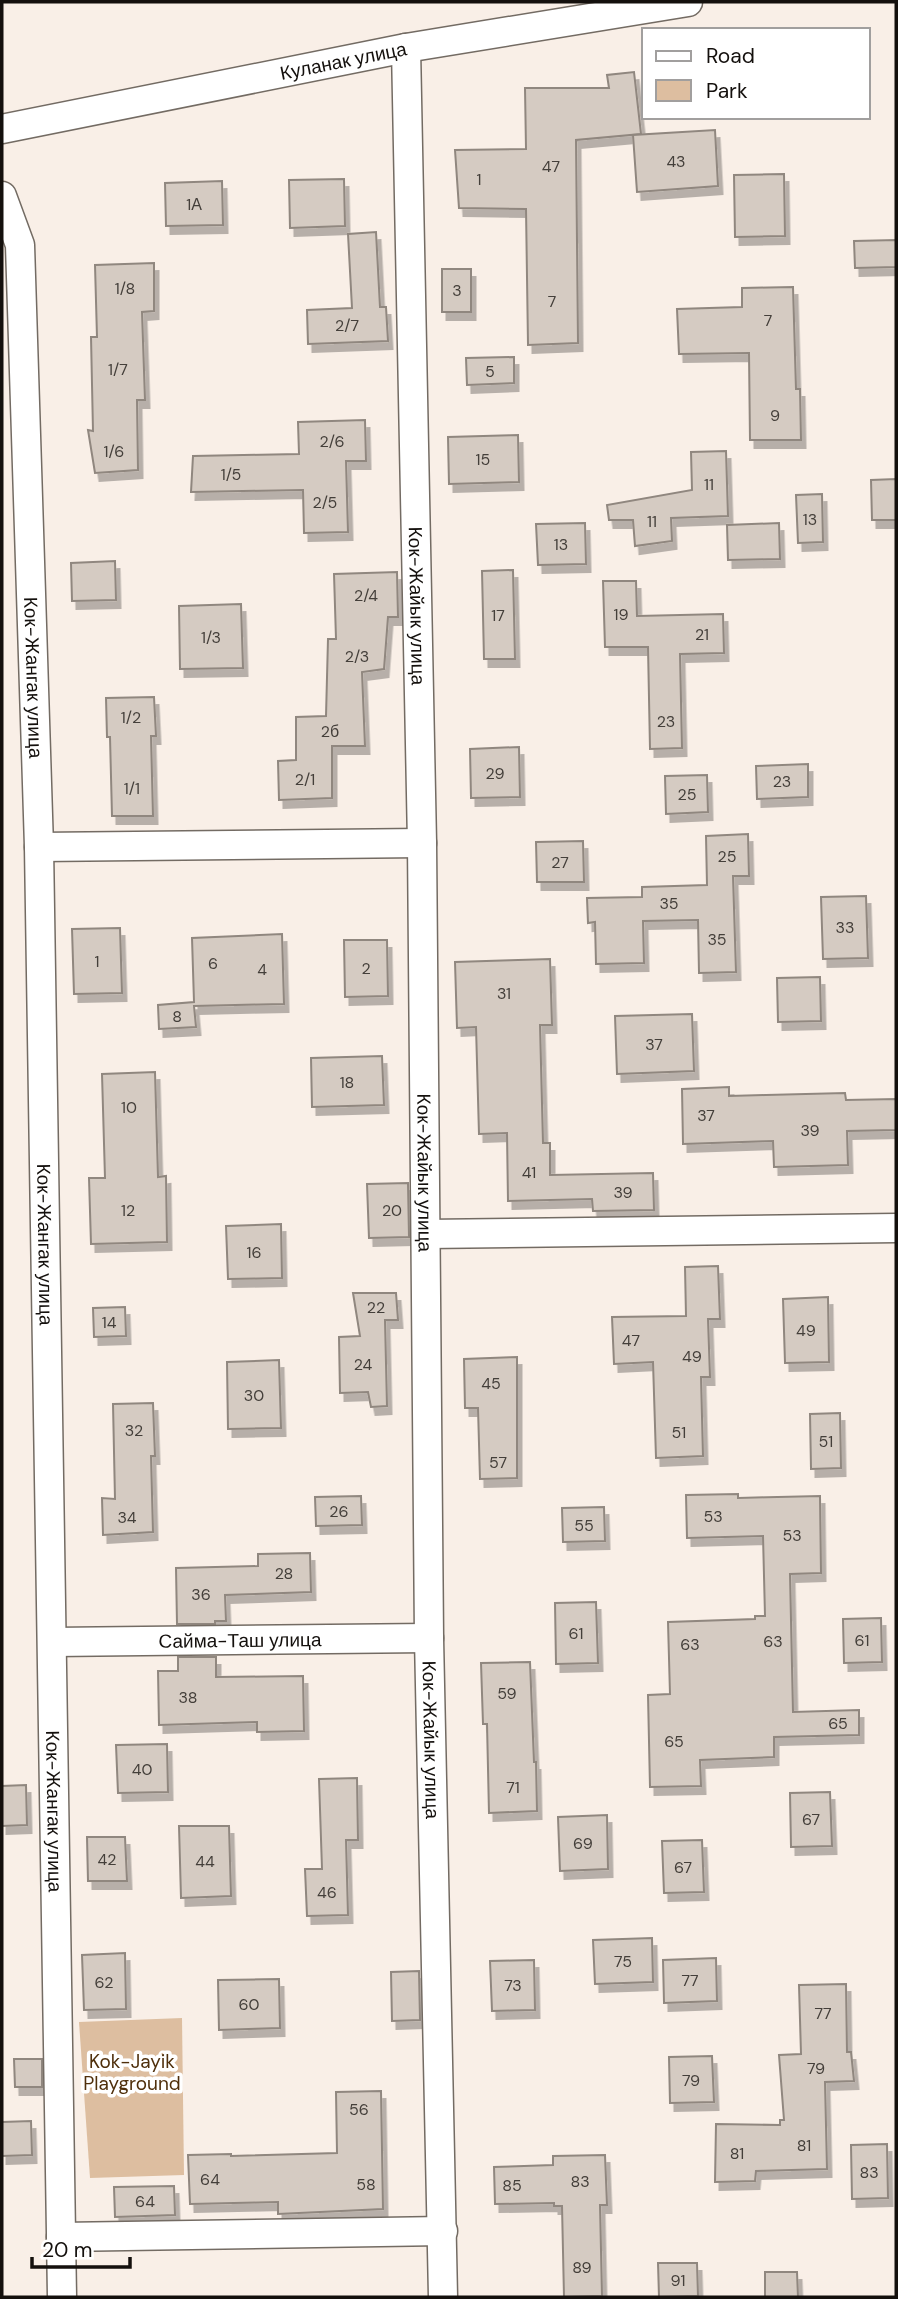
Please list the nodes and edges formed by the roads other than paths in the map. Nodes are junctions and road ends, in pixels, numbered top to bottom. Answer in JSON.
{"nodes":[{"id":1,"x":688,"y":2,"type":"edge"},
{"id":2,"x":406,"y":48,"type":"junction"},
{"id":3,"x":2,"y":129,"type":"edge"},
{"id":4,"x":2,"y":196,"type":"edge"},
{"id":5,"x":422,"y":843,"type":"junction"},
{"id":6,"x":39,"y":847,"type":"junction"},
{"id":7,"x":896,"y":1228,"type":"edge"},
{"id":8,"x":426,"y":1234,"type":"junction"},
{"id":9,"x":429,"y":1638,"type":"junction"},
{"id":10,"x":53,"y":1642,"type":"junction"},
{"id":11,"x":443,"y":2231,"type":"junction"},
{"id":12,"x":61,"y":2237,"type":"junction"},
{"id":13,"x":62,"y":2297,"type":"edge"},
{"id":14,"x":443,"y":2297,"type":"edge"}],
"edges":[{"from":1,"to":2,"type":"street","name":"Куланак улица"},
{"from":2,"to":3,"type":"street","name":"Куланак улица"},
{"from":2,"to":5,"type":"street","name":"Кок-Жайык улица"},
{"from":4,"to":6,"type":"street","name":"Кок-Жангак улица"},
{"from":5,"to":6,"type":"street"},
{"from":5,"to":8,"type":"street","name":"Кок-Жайык улица"},
{"from":6,"to":10,"type":"street","name":"Кок-Жангак улица"},
{"from":7,"to":8,"type":"street"},
{"from":8,"to":9,"type":"street","name":"Кок-Жайык улица"},
{"from":9,"to":10,"type":"street","name":"Сайма-Таш улица"},
{"from":9,"to":11,"type":"street","name":"Кок-Жайык улица"},
{"from":10,"to":12,"type":"street","name":"Кок-Жангак улица"},
{"from":11,"to":12,"type":"street"},
{"from":11,"to":14,"type":"street","name":"Кок-Жайык улица"},
{"from":12,"to":13,"type":"street","name":"Кок-Жангак улица"}]}
